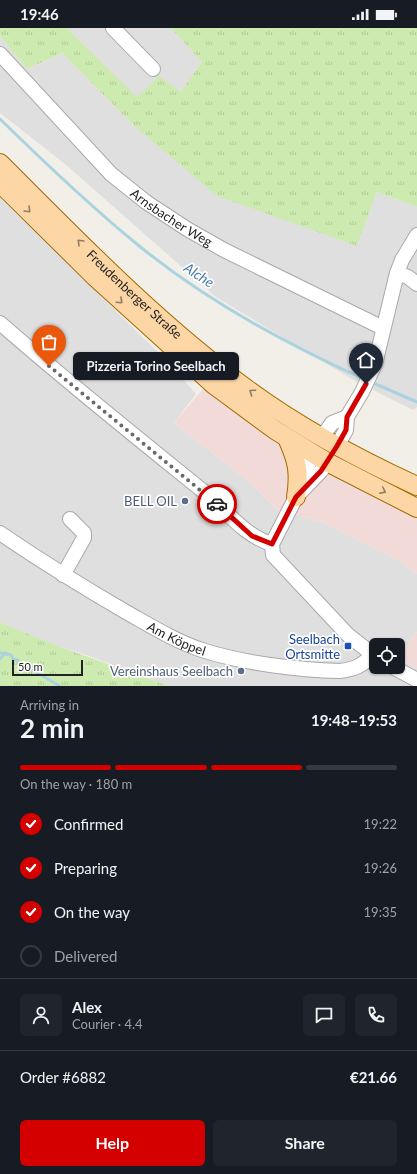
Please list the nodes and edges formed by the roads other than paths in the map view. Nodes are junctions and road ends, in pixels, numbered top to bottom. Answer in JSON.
{"nodes":[{"id":1,"x":113,"y":28,"type":"edge"},
{"id":2,"x":0,"y":54,"type":"edge"},
{"id":3,"x":153,"y":69,"type":"dead end"},
{"id":4,"x":0,"y":163,"type":"edge"},
{"id":5,"x":0,"y":183,"type":"edge"},
{"id":6,"x":417,"y":235,"type":"edge"},
{"id":7,"x":397,"y":273,"type":"junction"},
{"id":8,"x":417,"y":284,"type":"edge"},
{"id":9,"x":0,"y":323,"type":"edge"},
{"id":10,"x":383,"y":328,"type":"junction"},
{"id":11,"x":287,"y":438,"type":"junction"},
{"id":12,"x":329,"y":442,"type":"junction"},
{"id":13,"x":320,"y":458,"type":"junction"},
{"id":14,"x":417,"y":486,"type":"edge"},
{"id":15,"x":297,"y":490,"type":"junction"},
{"id":16,"x":417,"y":508,"type":"edge"},
{"id":17,"x":70,"y":519,"type":"dead end"},
{"id":18,"x":0,"y":532,"type":"edge"},
{"id":19,"x":272,"y":544,"type":"junction"},
{"id":20,"x":62,"y":575,"type":"junction"},
{"id":21,"x":369,"y":652,"type":"edge"},
{"id":22,"x":369,"y":660,"type":"edge"},
{"id":23,"x":405,"y":673,"type":"edge"},
{"id":24,"x":417,"y":680,"type":"edge"}],
"edges":[{"from":1,"to":3,"type":"street"},
{"from":2,"to":10,"type":"street","name":"Arnsbacher Weg"},
{"from":12,"to":4,"type":"main road","name":"Freudenberger Straße","one_way":true},
{"from":5,"to":11,"type":"main road","name":"Freudenberger Straße","one_way":true},
{"from":6,"to":7,"type":"street"},
{"from":7,"to":8,"type":"street"},
{"from":7,"to":10,"type":"street"},
{"from":9,"to":19,"type":"street"},
{"from":10,"to":12,"type":"street"},
{"from":11,"to":13,"type":"main road","name":"Freudenberger Straße"},
{"from":11,"to":15,"type":"main road"},
{"from":12,"to":13,"type":"main road"},
{"from":12,"to":14,"type":"main road","name":"Freudenberger Straße"},
{"from":13,"to":15,"type":"street"},
{"from":13,"to":16,"type":"main road","name":"Freudenberger Straße","one_way":true},
{"from":15,"to":19,"type":"street"},
{"from":17,"to":20,"type":"street"},
{"from":18,"to":20,"type":"street","name":"Am Köppel"},
{"from":19,"to":21,"type":"street"},
{"from":20,"to":22,"type":"street","name":"Am Köppel"},
{"from":23,"to":24,"type":"street"}]}
